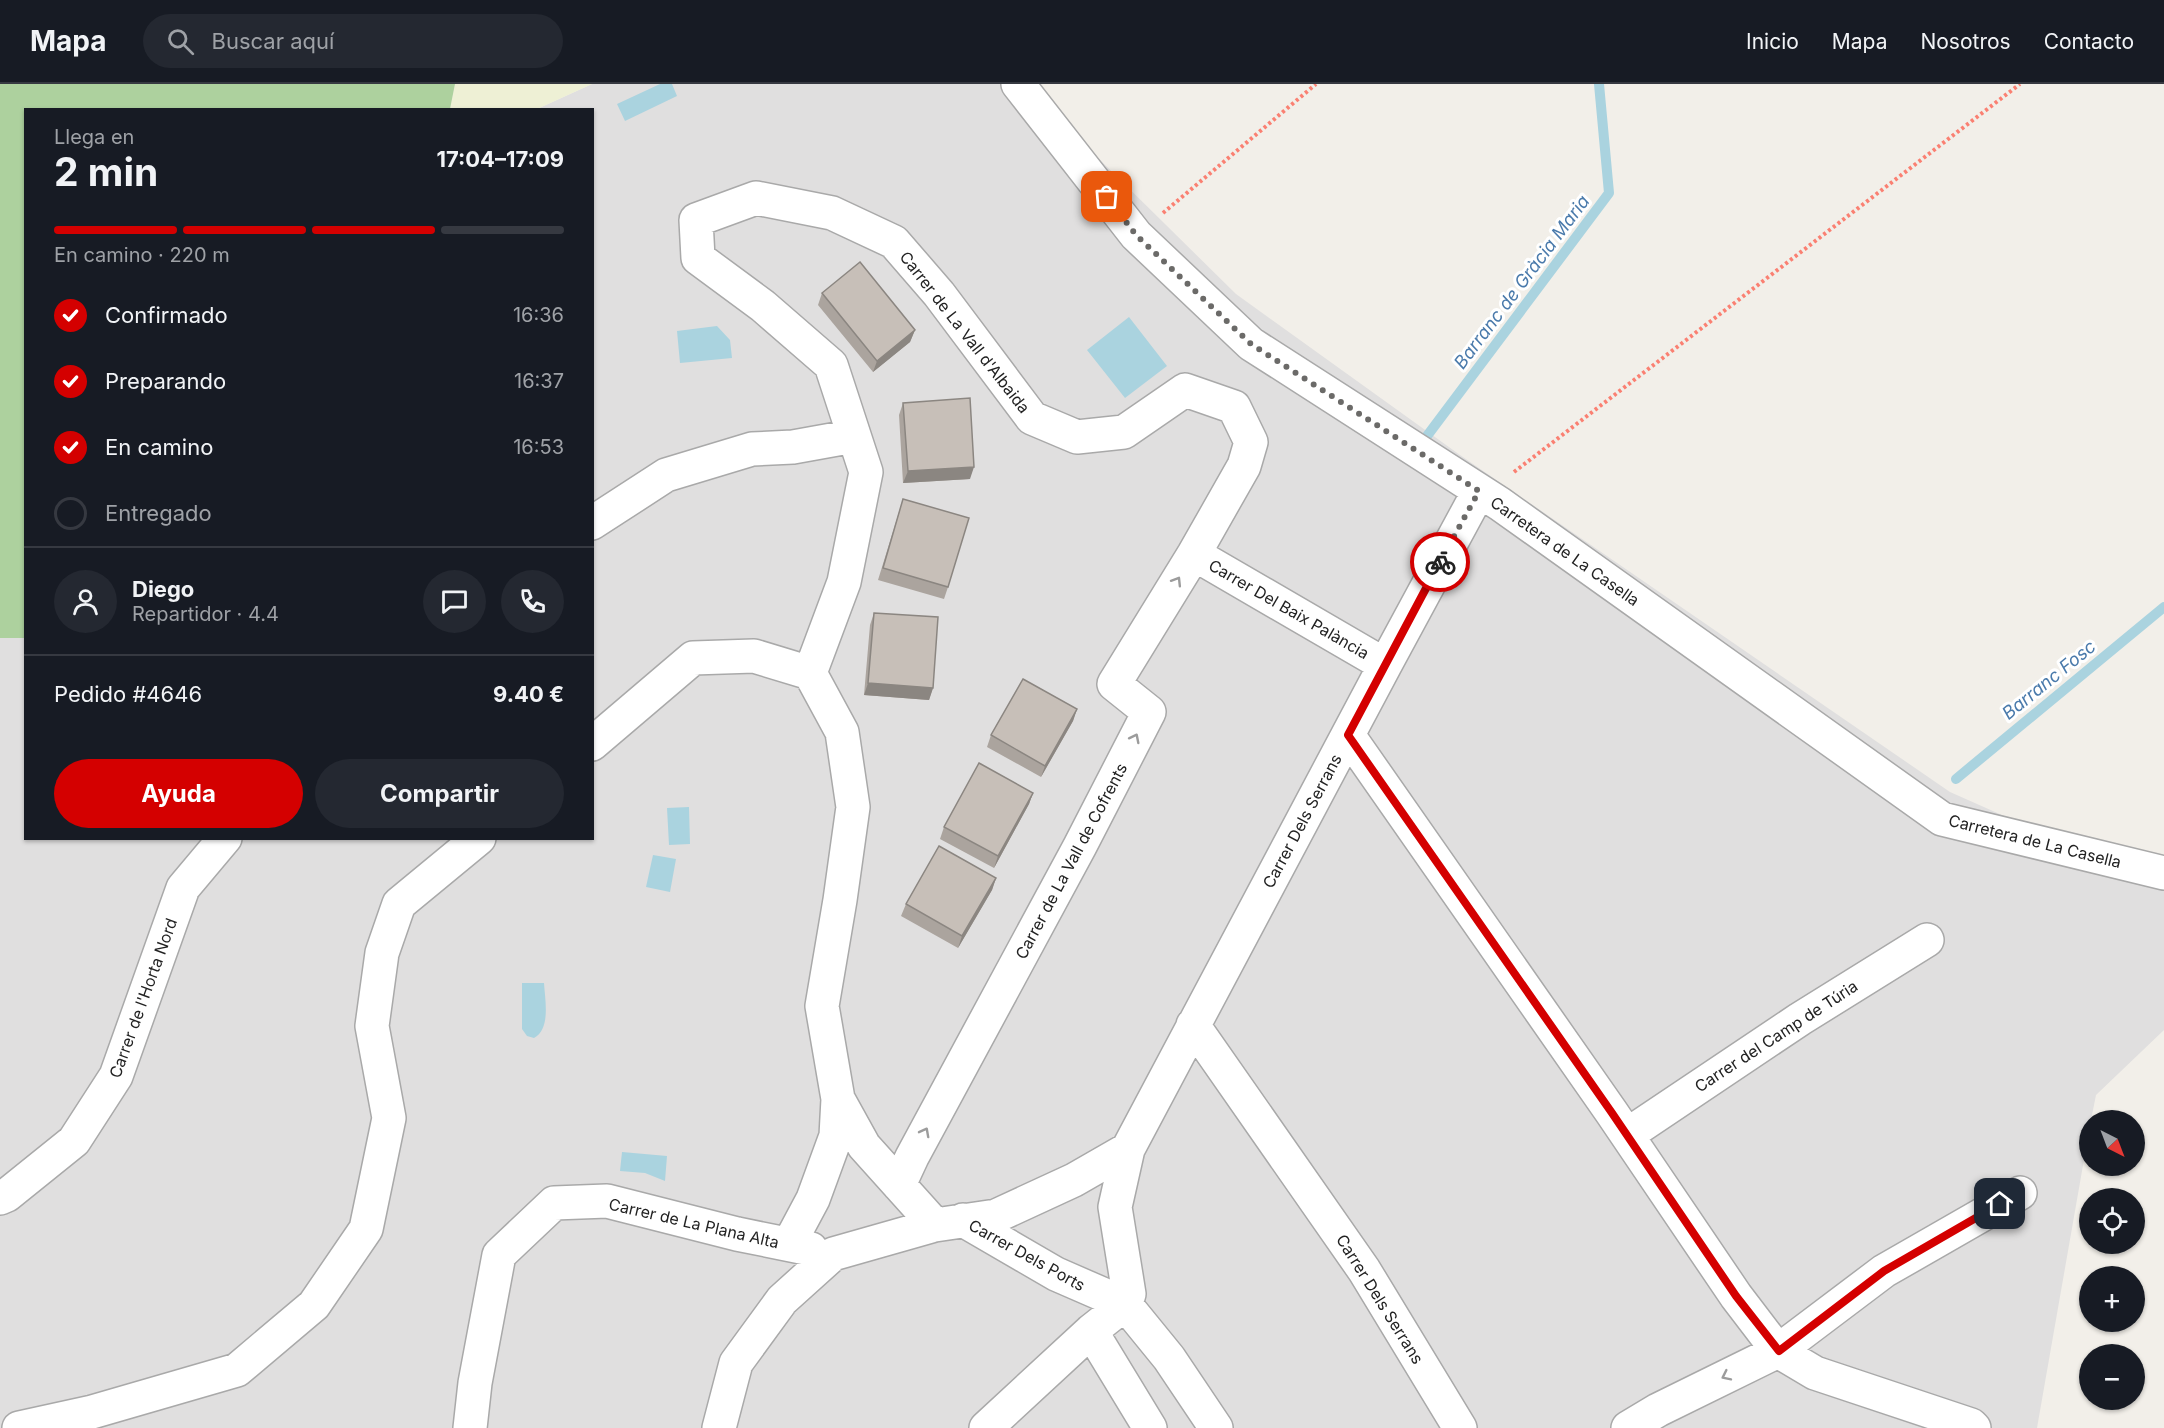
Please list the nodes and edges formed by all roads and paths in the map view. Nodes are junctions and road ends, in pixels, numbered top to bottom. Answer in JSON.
{"nodes":[{"id":1,"x":1018,"y":84,"type":"edge"},
{"id":2,"x":1316,"y":84,"type":"edge"},
{"id":3,"x":2020,"y":84,"type":"edge"},
{"id":4,"x":1136,"y":235,"type":"junction"},
{"id":5,"x":854,"y":436,"type":"junction"},
{"id":6,"x":1479,"y":491,"type":"junction"},
{"id":7,"x":594,"y":522,"type":"edge"},
{"id":8,"x":1194,"y":554,"type":"junction"},
{"id":9,"x":1384,"y":664,"type":"junction"},
{"id":10,"x":810,"y":673,"type":"junction"},
{"id":11,"x":1348,"y":735,"type":"junction"},
{"id":12,"x":594,"y":742,"type":"edge"},
{"id":13,"x":223,"y":840,"type":"edge"},
{"id":14,"x":476,"y":840,"type":"edge"},
{"id":15,"x":2164,"y":873,"type":"edge"},
{"id":16,"x":1927,"y":940,"type":"dead end"},
{"id":17,"x":1193,"y":1025,"type":"junction"},
{"id":18,"x":838,"y":1099,"type":"junction"},
{"id":19,"x":1627,"y":1135,"type":"junction"},
{"id":20,"x":1128,"y":1149,"type":"junction"},
{"id":21,"x":899,"y":1185,"type":"junction"},
{"id":22,"x":2020,"y":1193,"type":"dead end"},
{"id":23,"x":0,"y":1198,"type":"edge"},
{"id":24,"x":949,"y":1222,"type":"junction"},
{"id":25,"x":789,"y":1244,"type":"junction"},
{"id":26,"x":833,"y":1254,"type":"junction"},
{"id":27,"x":1125,"y":1304,"type":"junction"},
{"id":28,"x":1091,"y":1331,"type":"junction"},
{"id":29,"x":1779,"y":1351,"type":"junction"},
{"id":30,"x":19,"y":1428,"type":"edge"},
{"id":31,"x":470,"y":1428,"type":"edge"},
{"id":32,"x":719,"y":1428,"type":"edge"},
{"id":33,"x":986,"y":1428,"type":"edge"},
{"id":34,"x":1150,"y":1428,"type":"edge"},
{"id":35,"x":1216,"y":1428,"type":"edge"},
{"id":36,"x":1460,"y":1428,"type":"edge"},
{"id":37,"x":1628,"y":1428,"type":"edge"},
{"id":38,"x":1974,"y":1428,"type":"edge"}],
"edges":[{"from":1,"to":4,"type":"street","name":"Carretera de La Casella"},
{"from":2,"to":4,"type":"path"},
{"from":3,"to":6,"type":"path"},
{"from":4,"to":6,"type":"street","name":"Carretera de La Casella"},
{"from":5,"to":7,"type":"street"},
{"from":5,"to":8,"type":"street","name":"Carrer de La Vall d'Albaida"},
{"from":5,"to":10,"type":"street","name":"Carrer de La Vall d'Albaida"},
{"from":6,"to":9,"type":"street","name":"Carrer Dels Serrans"},
{"from":6,"to":15,"type":"street","name":"Carretera de La Casella"},
{"from":8,"to":9,"type":"street","name":"Carrer Del Baix Palància"},
{"from":21,"to":8,"type":"street","name":"Carrer de La Vall de Cofrents","one_way":true},
{"from":9,"to":11,"type":"street","name":"Carrer Dels Serrans"},
{"from":10,"to":12,"type":"street"},
{"from":10,"to":18,"type":"street"},
{"from":11,"to":17,"type":"street","name":"Carrer Dels Serrans"},
{"from":11,"to":19,"type":"street"},
{"from":13,"to":23,"type":"street","name":"Carrer de l'Horta Nord"},
{"from":14,"to":30,"type":"street"},
{"from":16,"to":19,"type":"street","name":"Carrer del Camp de Túria"},
{"from":17,"to":20,"type":"street","name":"Carrer Dels Serrans"},
{"from":17,"to":36,"type":"street","name":"Carrer Dels Serrans"},
{"from":18,"to":21,"type":"street","name":"Carrer Dels Ports"},
{"from":18,"to":25,"type":"street"},
{"from":19,"to":29,"type":"street"},
{"from":20,"to":24,"type":"street"},
{"from":20,"to":27,"type":"street"},
{"from":21,"to":24,"type":"street","name":"Carrer Dels Ports"},
{"from":22,"to":29,"type":"street"},
{"from":24,"to":26,"type":"street"},
{"from":24,"to":27,"type":"street","name":"Carrer Dels Ports"},
{"from":25,"to":26,"type":"street","name":"Carrer de La Plana Alta"},
{"from":25,"to":31,"type":"street","name":"Carrer de La Plana Alta"},
{"from":26,"to":32,"type":"street"},
{"from":27,"to":28,"type":"street"},
{"from":27,"to":35,"type":"street","name":"Carrer Dels Ports"},
{"from":28,"to":33,"type":"street"},
{"from":28,"to":34,"type":"street"},
{"from":29,"to":37,"type":"street","one_way":true},
{"from":29,"to":38,"type":"street"}]}
